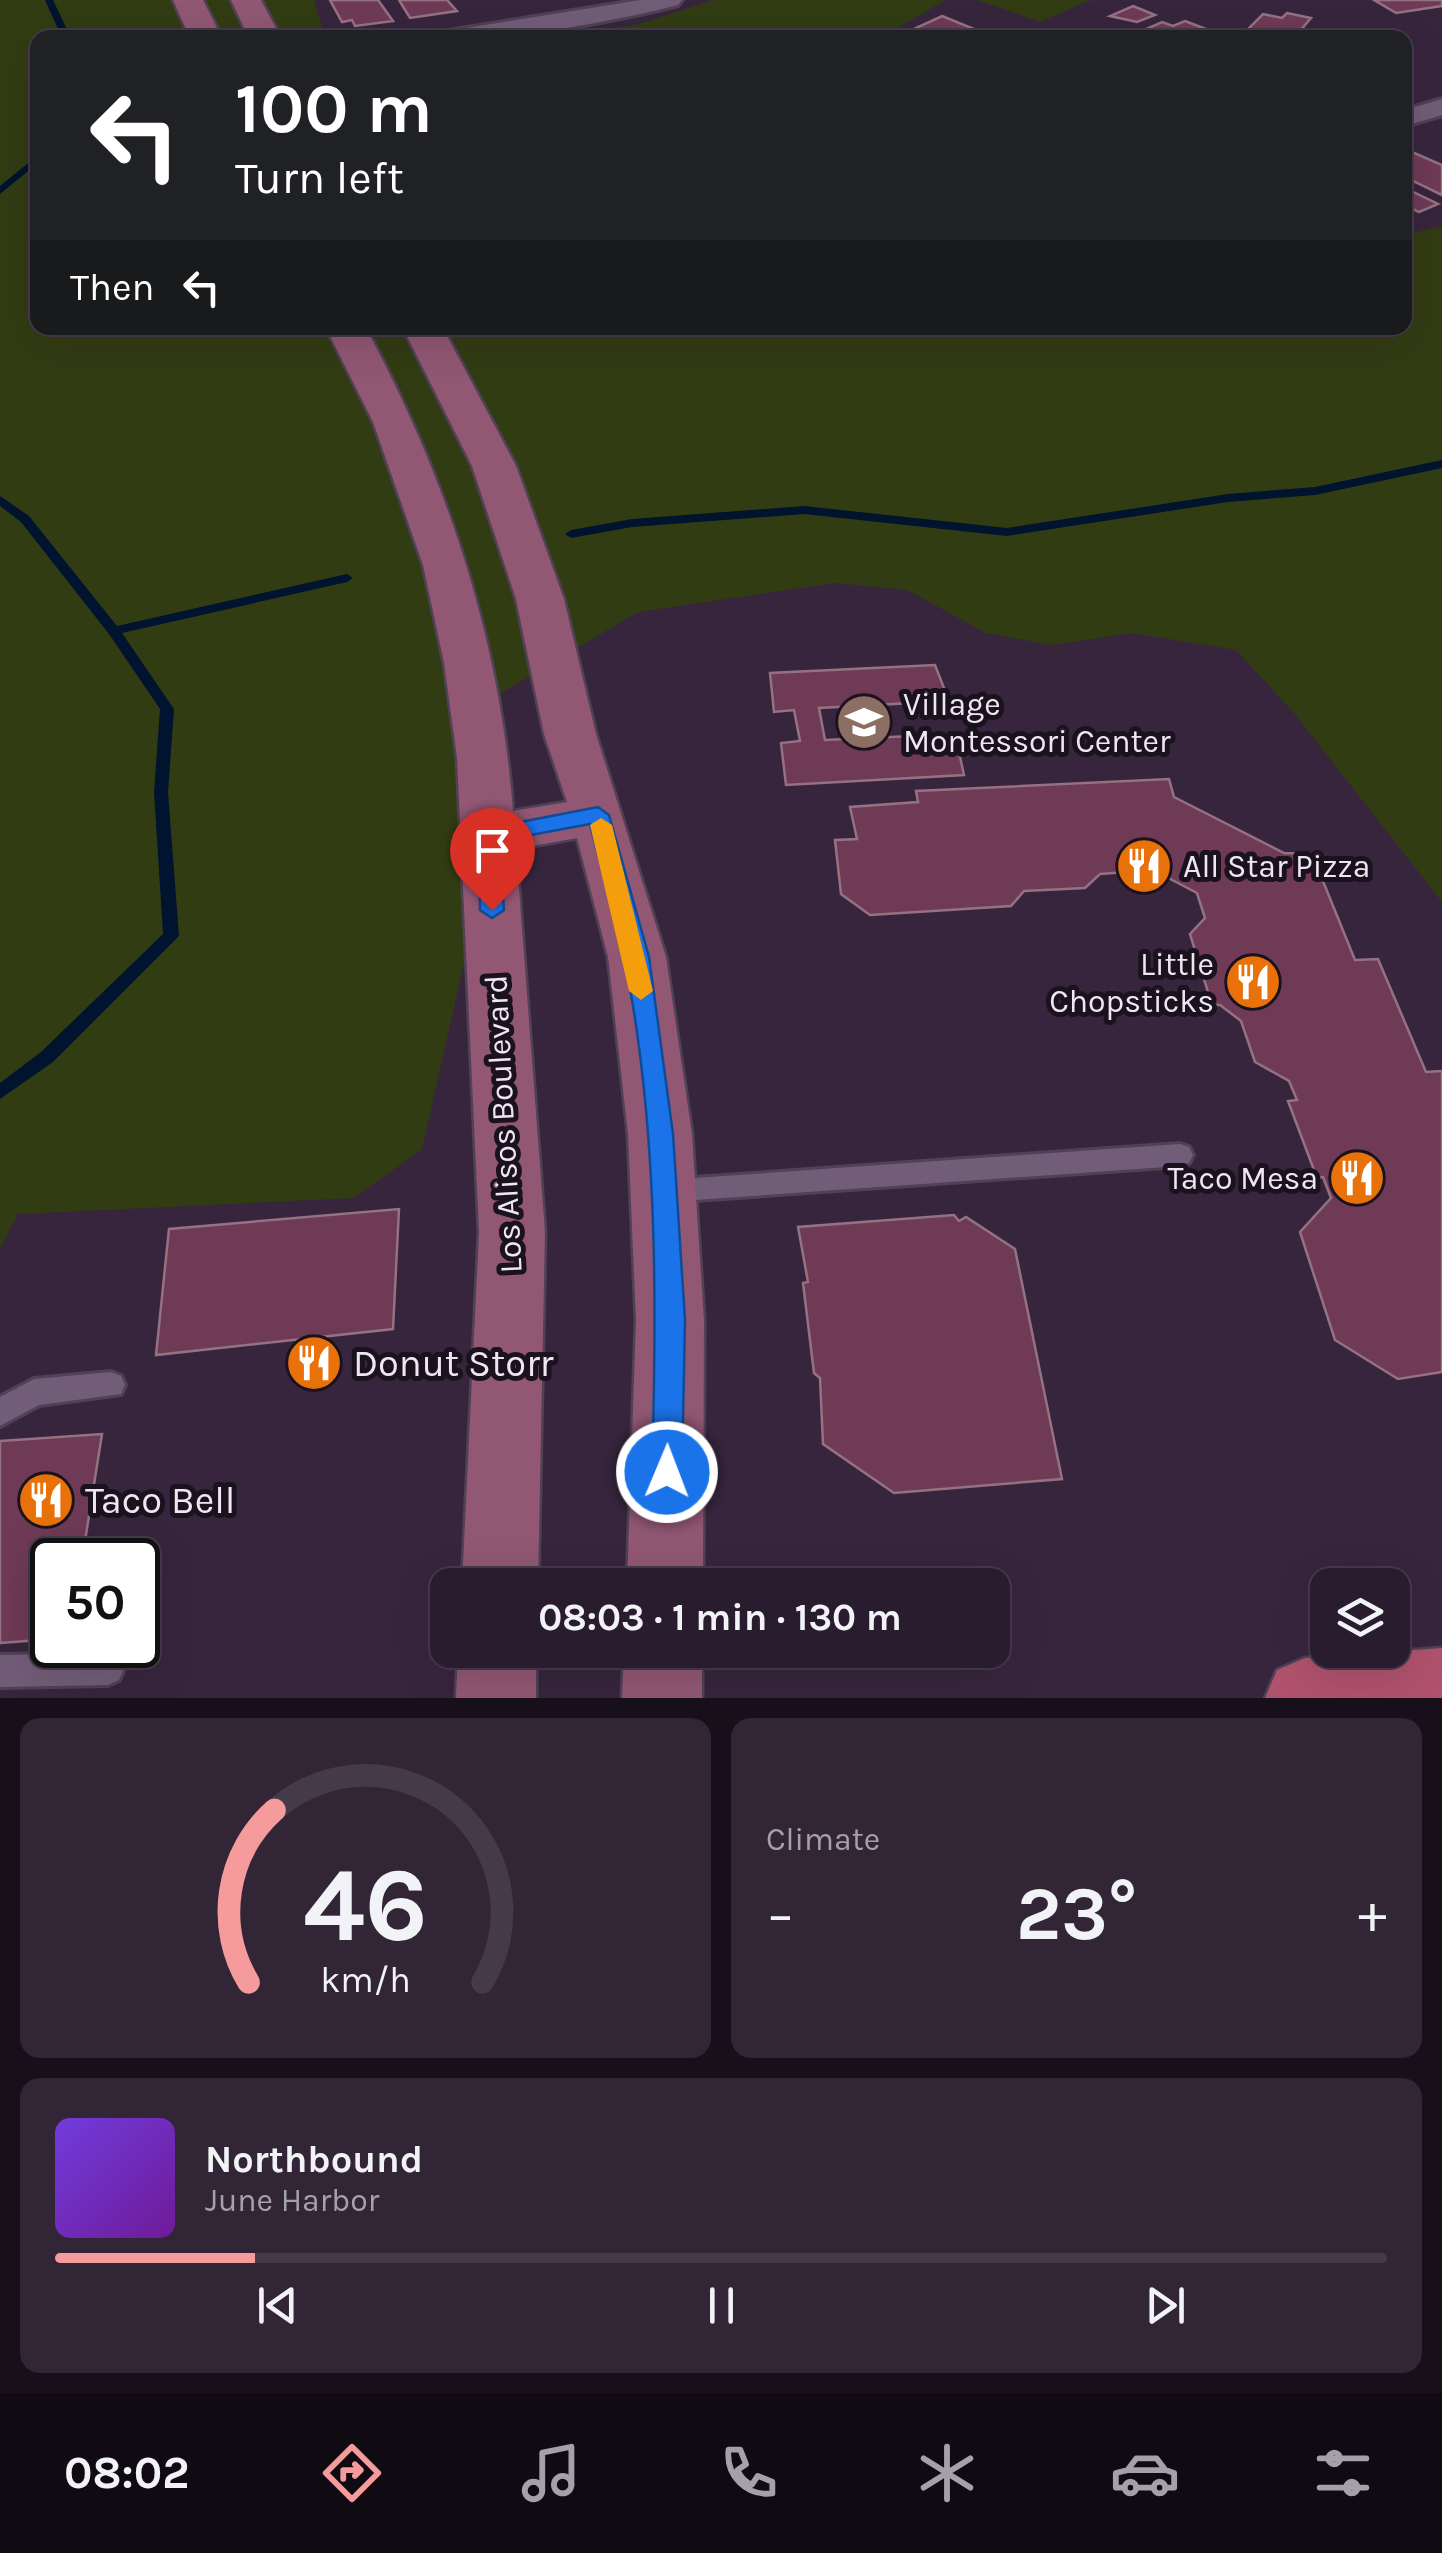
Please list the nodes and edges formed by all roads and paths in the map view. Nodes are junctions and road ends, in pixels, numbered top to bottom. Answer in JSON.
{"nodes":[{"id":1,"x":188,"y":0,"type":"edge"},
{"id":2,"x":246,"y":0,"type":"edge"},
{"id":3,"x":670,"y":0,"type":"edge"},
{"id":4,"x":202,"y":30,"type":"edge"},
{"id":5,"x":261,"y":30,"type":"edge"},
{"id":6,"x":502,"y":30,"type":"edge"},
{"id":7,"x":1442,"y":107,"type":"edge"},
{"id":8,"x":1412,"y":116,"type":"edge"},
{"id":9,"x":350,"y":335,"type":"edge"},
{"id":10,"x":427,"y":335,"type":"edge"},
{"id":11,"x":598,"y":815,"type":"junction"},
{"id":12,"x":487,"y":836,"type":"junction"},
{"id":13,"x":1180,"y":1155,"type":"dead end"},
{"id":14,"x":663,"y":1191,"type":"junction"},
{"id":15,"x":111,"y":1385,"type":"dead end"},
{"id":16,"x":0,"y":1414,"type":"edge"},
{"id":17,"x":501,"y":1568,"type":"edge"},
{"id":18,"x":665,"y":1568,"type":"edge"},
{"id":19,"x":497,"y":1668,"type":"edge"},
{"id":20,"x":663,"y":1668,"type":"edge"},
{"id":21,"x":108,"y":1669,"type":"dead end"},
{"id":22,"x":0,"y":1671,"type":"edge"},
{"id":23,"x":1442,"y":1686,"type":"edge"},
{"id":24,"x":496,"y":1698,"type":"edge"},
{"id":25,"x":662,"y":1698,"type":"edge"},
{"id":26,"x":1305,"y":1698,"type":"edge"}],
"edges":[{"from":1,"to":4,"type":"main road"},
{"from":2,"to":5,"type":"main road"},
{"from":3,"to":6,"type":"street"},
{"from":7,"to":8,"type":"street"},
{"from":9,"to":12,"type":"main road","name":"Los Alisos Boulevard"},
{"from":10,"to":11,"type":"main road"},
{"from":11,"to":12,"type":"main road"},
{"from":11,"to":14,"type":"main road"},
{"from":12,"to":17,"type":"main road","name":"Los Alisos Boulevard"},
{"from":13,"to":14,"type":"lane"},
{"from":14,"to":18,"type":"main road"},
{"from":15,"to":16,"type":"lane"},
{"from":19,"to":24,"type":"main road"},
{"from":20,"to":25,"type":"main road"},
{"from":21,"to":22,"type":"lane"},
{"from":23,"to":26,"type":"main road"}]}
